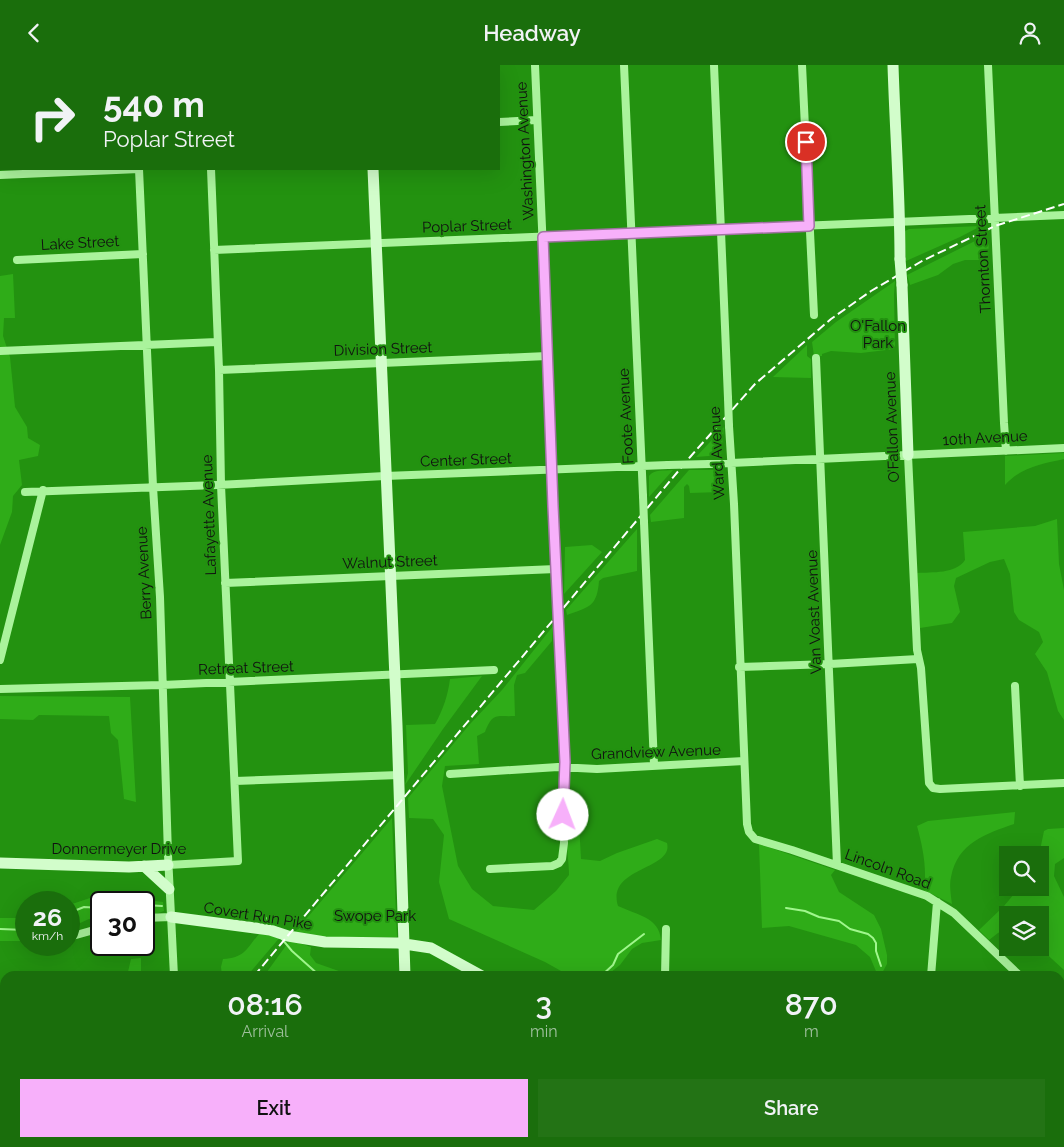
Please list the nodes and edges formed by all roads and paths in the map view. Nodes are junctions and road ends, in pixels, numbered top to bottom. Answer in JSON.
{"nodes":[{"id":1,"x":535,"y":65,"type":"edge"},
{"id":2,"x":624,"y":65,"type":"edge"},
{"id":3,"x":714,"y":65,"type":"edge"},
{"id":4,"x":802,"y":65,"type":"edge"},
{"id":5,"x":893,"y":65,"type":"edge"},
{"id":6,"x":988,"y":65,"type":"edge"},
{"id":7,"x":537,"y":120,"type":"junction"},
{"id":8,"x":500,"y":121,"type":"edge"},
{"id":9,"x":116,"y":170,"type":"edge"},
{"id":10,"x":139,"y":170,"type":"edge"},
{"id":11,"x":211,"y":170,"type":"edge"},
{"id":12,"x":373,"y":170,"type":"edge"},
{"id":13,"x":0,"y":175,"type":"edge"},
{"id":14,"x":1064,"y":215,"type":"edge"},
{"id":15,"x":995,"y":217,"type":"junction"},
{"id":16,"x":900,"y":222,"type":"junction"},
{"id":17,"x":809,"y":226,"type":"junction"},
{"id":18,"x":720,"y":230,"type":"junction"},
{"id":19,"x":631,"y":233,"type":"junction"},
{"id":20,"x":543,"y":237,"type":"junction"},
{"id":21,"x":377,"y":244,"type":"junction"},
{"id":22,"x":214,"y":250,"type":"junction"},
{"id":23,"x":143,"y":254,"type":"junction"},
{"id":24,"x":17,"y":260,"type":"dead end"},
{"id":25,"x":814,"y":315,"type":"dead end"},
{"id":26,"x":217,"y":342,"type":"junction"},
{"id":27,"x":148,"y":344,"type":"junction"},
{"id":28,"x":0,"y":351,"type":"edge"},
{"id":29,"x":547,"y":356,"type":"junction"},
{"id":30,"x":816,"y":358,"type":"dead end"},
{"id":31,"x":381,"y":363,"type":"junction"},
{"id":32,"x":219,"y":370,"type":"junction"},
{"id":33,"x":1064,"y":448,"type":"edge"},
{"id":34,"x":1006,"y":451,"type":"junction"},
{"id":35,"x":908,"y":455,"type":"junction"},
{"id":36,"x":820,"y":459,"type":"junction"},
{"id":37,"x":731,"y":463,"type":"junction"},
{"id":38,"x":642,"y":466,"type":"junction"},
{"id":39,"x":552,"y":471,"type":"junction"},
{"id":40,"x":385,"y":476,"type":"junction"},
{"id":41,"x":222,"y":485,"type":"junction"},
{"id":42,"x":153,"y":487,"type":"junction"},
{"id":43,"x":25,"y":491,"type":"dead end"},
{"id":44,"x":43,"y":491,"type":"junction"},
{"id":45,"x":556,"y":569,"type":"junction"},
{"id":46,"x":389,"y":575,"type":"junction"},
{"id":47,"x":225,"y":583,"type":"junction"},
{"id":48,"x":918,"y":659,"type":"junction"},
{"id":49,"x":0,"y":660,"type":"edge"},
{"id":50,"x":830,"y":664,"type":"junction"},
{"id":51,"x":739,"y":667,"type":"junction"},
{"id":52,"x":494,"y":670,"type":"dead end"},
{"id":53,"x":394,"y":674,"type":"junction"},
{"id":54,"x":231,"y":682,"type":"junction"},
{"id":55,"x":162,"y":685,"type":"junction"},
{"id":56,"x":1015,"y":687,"type":"dead end"},
{"id":57,"x":0,"y":689,"type":"edge"},
{"id":58,"x":744,"y":761,"type":"junction"},
{"id":59,"x":654,"y":765,"type":"junction"},
{"id":60,"x":565,"y":767,"type":"junction"},
{"id":61,"x":450,"y":774,"type":"dead end"},
{"id":62,"x":399,"y":775,"type":"junction"},
{"id":63,"x":235,"y":781,"type":"junction"},
{"id":64,"x":1064,"y":783,"type":"edge"},
{"id":65,"x":1020,"y":786,"type":"junction"},
{"id":66,"x":752,"y":838,"type":"joint"},
{"id":67,"x":238,"y":861,"type":"joint"},
{"id":68,"x":0,"y":863,"type":"edge"},
{"id":69,"x":168,"y":865,"type":"junction"},
{"id":70,"x":837,"y":865,"type":"junction"},
{"id":71,"x":144,"y":866,"type":"junction"},
{"id":72,"x":490,"y":869,"type":"dead end"},
{"id":73,"x":169,"y":889,"type":"junction"},
{"id":74,"x":937,"y":902,"type":"junction"},
{"id":75,"x":171,"y":917,"type":"junction"},
{"id":76,"x":155,"y":918,"type":"edge"},
{"id":77,"x":666,"y":929,"type":"dead end"},
{"id":78,"x":404,"y":944,"type":"junction"},
{"id":79,"x":174,"y":971,"type":"edge"},
{"id":80,"x":405,"y":971,"type":"edge"},
{"id":81,"x":473,"y":971,"type":"edge"},
{"id":82,"x":665,"y":971,"type":"edge"},
{"id":83,"x":930,"y":971,"type":"edge"},
{"id":84,"x":1015,"y":971,"type":"edge"}],
"edges":[{"from":1,"to":7,"type":"street","name":"Washington Avenue"},
{"from":2,"to":19,"type":"street","name":"Foote Avenue"},
{"from":3,"to":18,"type":"street","name":"Ward Avenue"},
{"from":4,"to":17,"type":"street"},
{"from":5,"to":16,"type":"street","name":"O’Fallon Avenue"},
{"from":6,"to":15,"type":"street","name":"Thornton Street"},
{"from":7,"to":8,"type":"street"},
{"from":7,"to":20,"type":"street","name":"Washington Avenue"},
{"from":9,"to":13,"type":"street"},
{"from":10,"to":23,"type":"street","name":"Berry Avenue"},
{"from":11,"to":22,"type":"street","name":"Lafayette Avenue"},
{"from":12,"to":21,"type":"street"},
{"from":14,"to":15,"type":"street","name":"Poplar Street"},
{"from":15,"to":16,"type":"street","name":"Poplar Street"},
{"from":15,"to":34,"type":"street","name":"Thornton Street"},
{"from":16,"to":17,"type":"street","name":"Poplar Street"},
{"from":16,"to":35,"type":"street","name":"O’Fallon Avenue","bridge":true},
{"from":17,"to":18,"type":"street","name":"Poplar Street"},
{"from":17,"to":25,"type":"street"},
{"from":18,"to":19,"type":"street","name":"Poplar Street"},
{"from":18,"to":37,"type":"street","name":"Ward Avenue","bridge":true},
{"from":19,"to":20,"type":"street","name":"Poplar Street"},
{"from":19,"to":38,"type":"street","name":"Foote Avenue"},
{"from":20,"to":21,"type":"street","name":"Poplar Street"},
{"from":20,"to":29,"type":"street","name":"Washington Avenue"},
{"from":21,"to":22,"type":"street","name":"Poplar Street"},
{"from":21,"to":31,"type":"street"},
{"from":22,"to":26,"type":"street","name":"Lafayette Avenue"},
{"from":23,"to":24,"type":"street","name":"Lake Street"},
{"from":23,"to":27,"type":"street","name":"Berry Avenue"},
{"from":26,"to":27,"type":"street"},
{"from":26,"to":32,"type":"street","name":"Lafayette Avenue"},
{"from":27,"to":28,"type":"street"},
{"from":27,"to":42,"type":"street","name":"Berry Avenue"},
{"from":29,"to":31,"type":"street","name":"Division Street"},
{"from":29,"to":39,"type":"street","name":"Washington Avenue"},
{"from":30,"to":36,"type":"street","name":"Van Voast Avenue"},
{"from":31,"to":32,"type":"street","name":"Division Street"},
{"from":31,"to":40,"type":"street"},
{"from":32,"to":41,"type":"street","name":"Lafayette Avenue"},
{"from":33,"to":34,"type":"street","name":"10th Avenue"},
{"from":34,"to":35,"type":"street","name":"10th Avenue"},
{"from":35,"to":36,"type":"street","name":"Center Street"},
{"from":35,"to":48,"type":"street","name":"O’Fallon Avenue"},
{"from":36,"to":37,"type":"street","name":"Center Street"},
{"from":36,"to":50,"type":"street","name":"Van Voast Avenue"},
{"from":37,"to":38,"type":"street","name":"Center Street","bridge":true},
{"from":37,"to":51,"type":"street","name":"Ward Avenue"},
{"from":38,"to":39,"type":"street","name":"Center Street"},
{"from":38,"to":59,"type":"street","name":"Foote Avenue","bridge":true},
{"from":39,"to":40,"type":"street","name":"Center Street"},
{"from":39,"to":45,"type":"street","name":"Washington Avenue"},
{"from":40,"to":41,"type":"street","name":"Center Street"},
{"from":40,"to":46,"type":"street"},
{"from":41,"to":42,"type":"street","name":"Center Street"},
{"from":41,"to":47,"type":"street","name":"Lafayette Avenue"},
{"from":42,"to":44,"type":"street","name":"Center Street"},
{"from":42,"to":55,"type":"street","name":"Berry Avenue"},
{"from":43,"to":44,"type":"street","name":"Center Street"},
{"from":44,"to":49,"type":"street"},
{"from":45,"to":46,"type":"street","name":"Walnut Street"},
{"from":45,"to":60,"type":"street","name":"Washington Avenue","bridge":true},
{"from":46,"to":47,"type":"street","name":"Walnut Street"},
{"from":46,"to":53,"type":"street"},
{"from":47,"to":54,"type":"street","name":"Lafayette Avenue"},
{"from":48,"to":50,"type":"street"},
{"from":48,"to":65,"type":"street","name":"O’Fallon Avenue"},
{"from":50,"to":51,"type":"street"},
{"from":50,"to":70,"type":"street","name":"Van Voast Avenue"},
{"from":51,"to":58,"type":"street","name":"Ward Avenue"},
{"from":52,"to":53,"type":"street","name":"Retreat Street"},
{"from":53,"to":54,"type":"street","name":"Retreat Street"},
{"from":53,"to":62,"type":"street"},
{"from":54,"to":55,"type":"street","name":"Retreat Street"},
{"from":54,"to":63,"type":"street","name":"Lafayette Avenue"},
{"from":55,"to":57,"type":"street","name":"Retreat Street"},
{"from":55,"to":69,"type":"street","name":"Berry Avenue"},
{"from":56,"to":65,"type":"street"},
{"from":58,"to":59,"type":"street","name":"Grandview Avenue"},
{"from":58,"to":66,"type":"street","name":"Ward Avenue"},
{"from":59,"to":60,"type":"street","name":"Grandview Avenue"},
{"from":60,"to":61,"type":"street","name":"Grandview Avenue"},
{"from":60,"to":72,"type":"street","name":"Washington Avenue"},
{"from":62,"to":63,"type":"street"},
{"from":62,"to":78,"type":"street"},
{"from":63,"to":67,"type":"street","name":"Lafayette Avenue"},
{"from":64,"to":65,"type":"street"},
{"from":66,"to":70,"type":"street","name":"Lincoln Road"},
{"from":67,"to":69,"type":"street","name":"Donnermeyer Drive"},
{"from":68,"to":71,"type":"street","name":"Donnermeyer Drive"},
{"from":69,"to":71,"type":"street","name":"Donnermeyer Drive"},
{"from":69,"to":73,"type":"street","name":"Berry Avenue"},
{"from":70,"to":74,"type":"street","name":"Lincoln Road"},
{"from":71,"to":73,"type":"street"},
{"from":73,"to":75,"type":"street","name":"Berry Avenue"},
{"from":74,"to":83,"type":"street"},
{"from":74,"to":84,"type":"street","name":"Lincoln Road"},
{"from":75,"to":76,"type":"street"},
{"from":75,"to":78,"type":"street","name":"Covert Run Pike"},
{"from":75,"to":79,"type":"street","name":"Berry Avenue"},
{"from":77,"to":82,"type":"street"},
{"from":78,"to":80,"type":"street"},
{"from":78,"to":81,"type":"street","name":"Covert Run Pike"}]}
